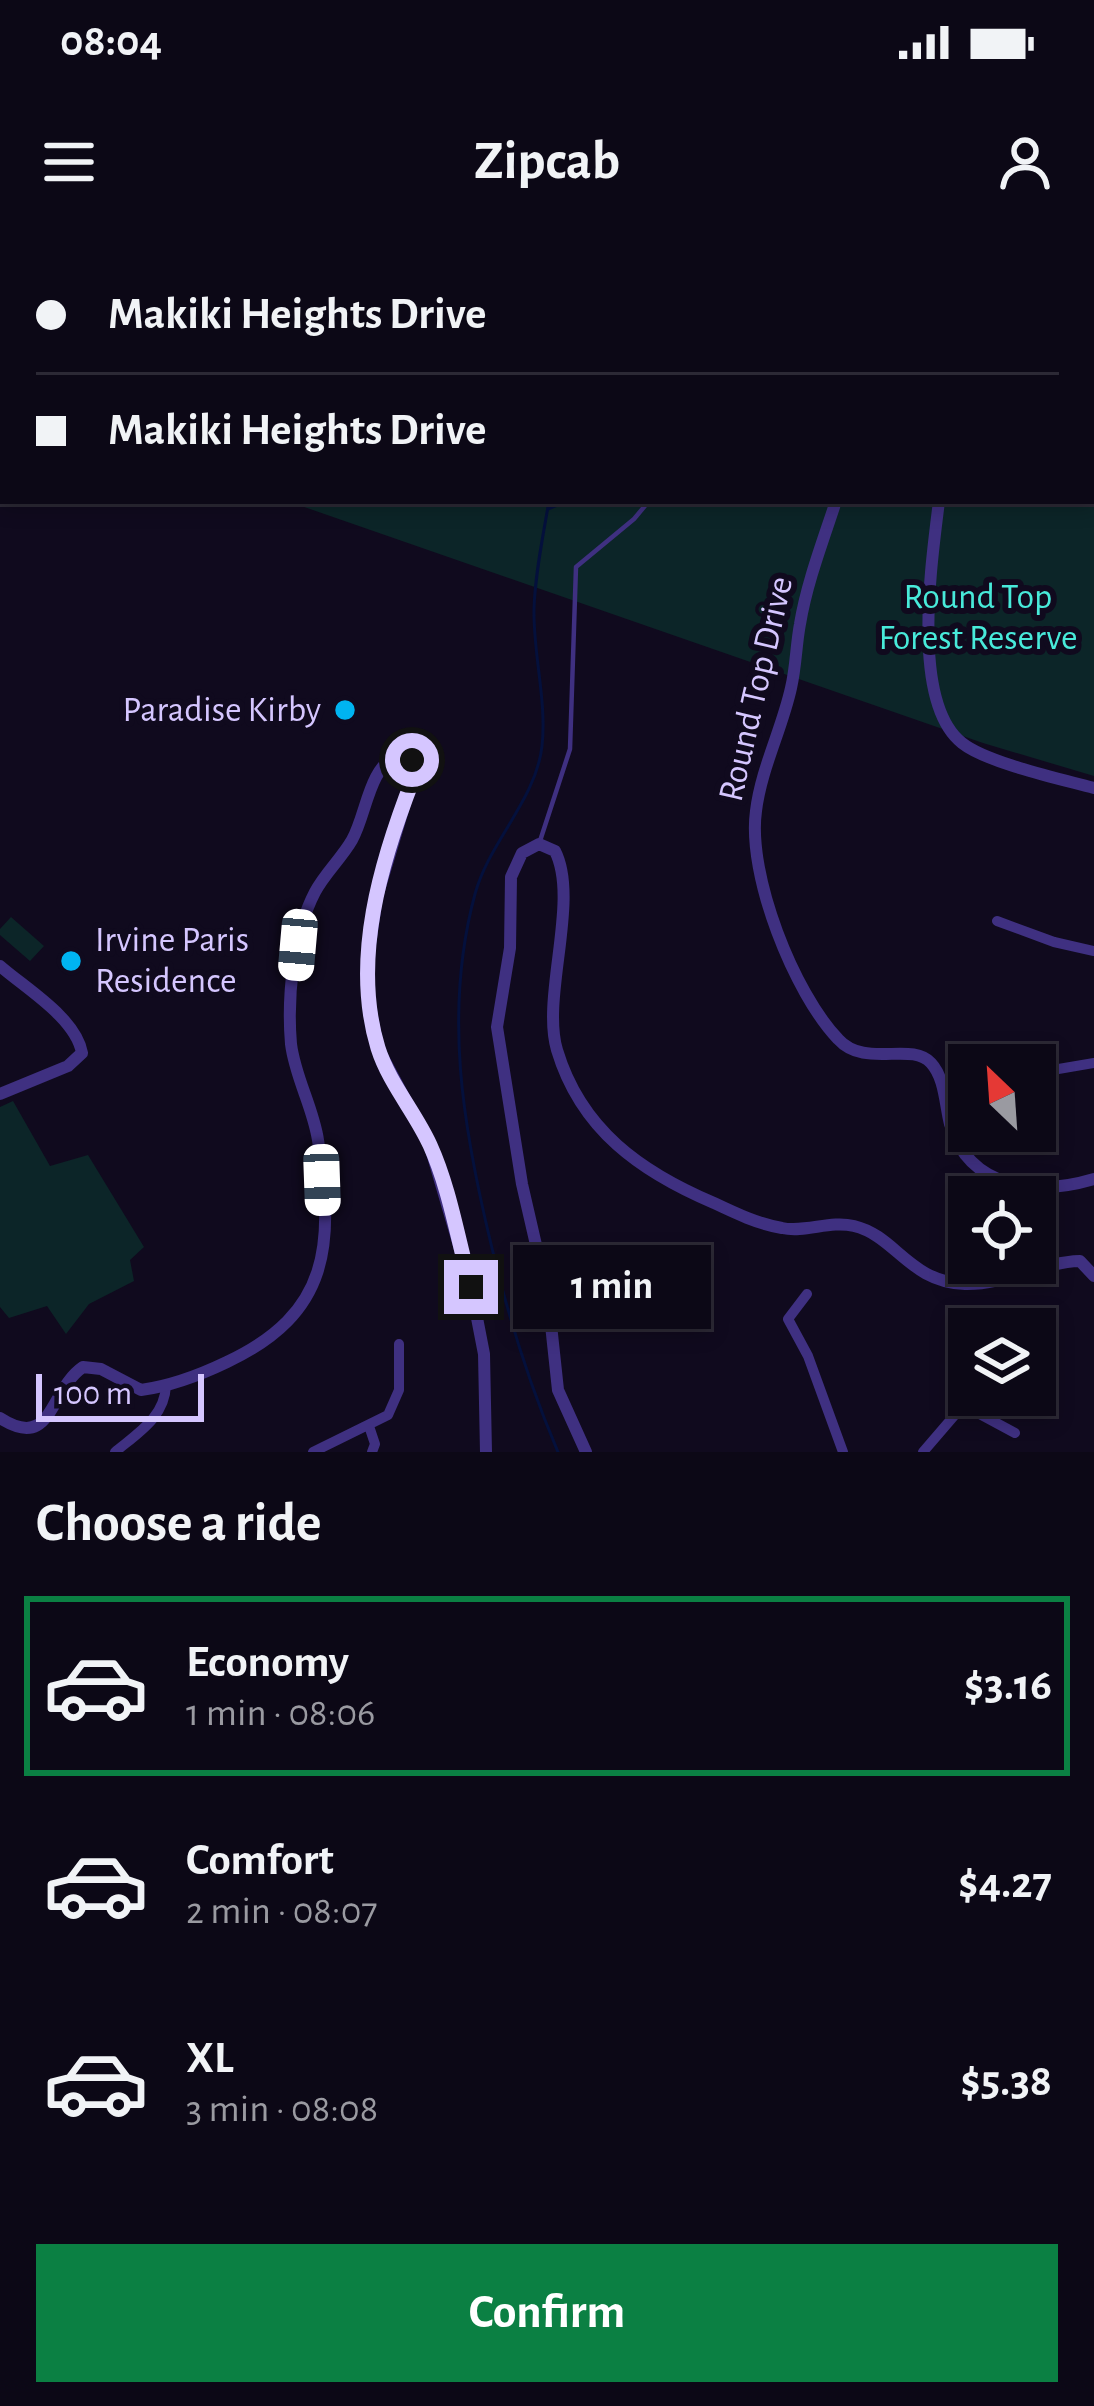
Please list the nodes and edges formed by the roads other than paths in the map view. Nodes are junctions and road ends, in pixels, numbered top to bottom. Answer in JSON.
{"nodes":[{"id":1,"x":646,"y":504,"type":"edge"},
{"id":2,"x":835,"y":504,"type":"edge"},
{"id":3,"x":939,"y":504,"type":"edge"},
{"id":4,"x":1094,"y":788,"type":"edge"},
{"id":5,"x":539,"y":844,"type":"junction"},
{"id":6,"x":998,"y":921,"type":"dead end"},
{"id":7,"x":1094,"y":951,"type":"edge"},
{"id":8,"x":0,"y":966,"type":"edge"},
{"id":9,"x":1094,"y":1063,"type":"edge"},
{"id":10,"x":1056,"y":1069,"type":"edge"},
{"id":11,"x":0,"y":1094,"type":"edge"},
{"id":12,"x":947,"y":1111,"type":"joint"},
{"id":13,"x":1094,"y":1180,"type":"edge"},
{"id":14,"x":1094,"y":1276,"type":"edge"},
{"id":15,"x":807,"y":1294,"type":"dead end"},
{"id":16,"x":399,"y":1344,"type":"dead end"},
{"id":17,"x":166,"y":1385,"type":"junction"},
{"id":18,"x":953,"y":1416,"type":"edge"},
{"id":19,"x":990,"y":1416,"type":"edge"},
{"id":20,"x":0,"y":1418,"type":"edge"},
{"id":21,"x":369,"y":1426,"type":"junction"},
{"id":22,"x":1015,"y":1433,"type":"dead end"},
{"id":23,"x":115,"y":1452,"type":"edge"},
{"id":24,"x":313,"y":1452,"type":"edge"},
{"id":25,"x":372,"y":1452,"type":"edge"},
{"id":26,"x":486,"y":1452,"type":"edge"},
{"id":27,"x":586,"y":1452,"type":"edge"},
{"id":28,"x":843,"y":1452,"type":"edge"},
{"id":29,"x":923,"y":1452,"type":"edge"}],
"edges":[{"from":1,"to":5,"type":"lane"},
{"from":2,"to":12,"type":"street","name":"Round Top Drive"},
{"from":3,"to":4,"type":"street"},
{"from":5,"to":14,"type":"street"},
{"from":5,"to":27,"type":"street"},
{"from":6,"to":7,"type":"street"},
{"from":8,"to":11,"type":"street"},
{"from":9,"to":10,"type":"street"},
{"from":12,"to":13,"type":"street","name":"Round Top Drive"},
{"from":15,"to":28,"type":"street"},
{"from":16,"to":21,"type":"street"},
{"from":17,"to":20,"type":"street"},
{"from":17,"to":23,"type":"street"},
{"from":17,"to":26,"type":"street"},
{"from":18,"to":29,"type":"street"},
{"from":19,"to":22,"type":"street"},
{"from":21,"to":24,"type":"street"},
{"from":21,"to":25,"type":"street"}]}
